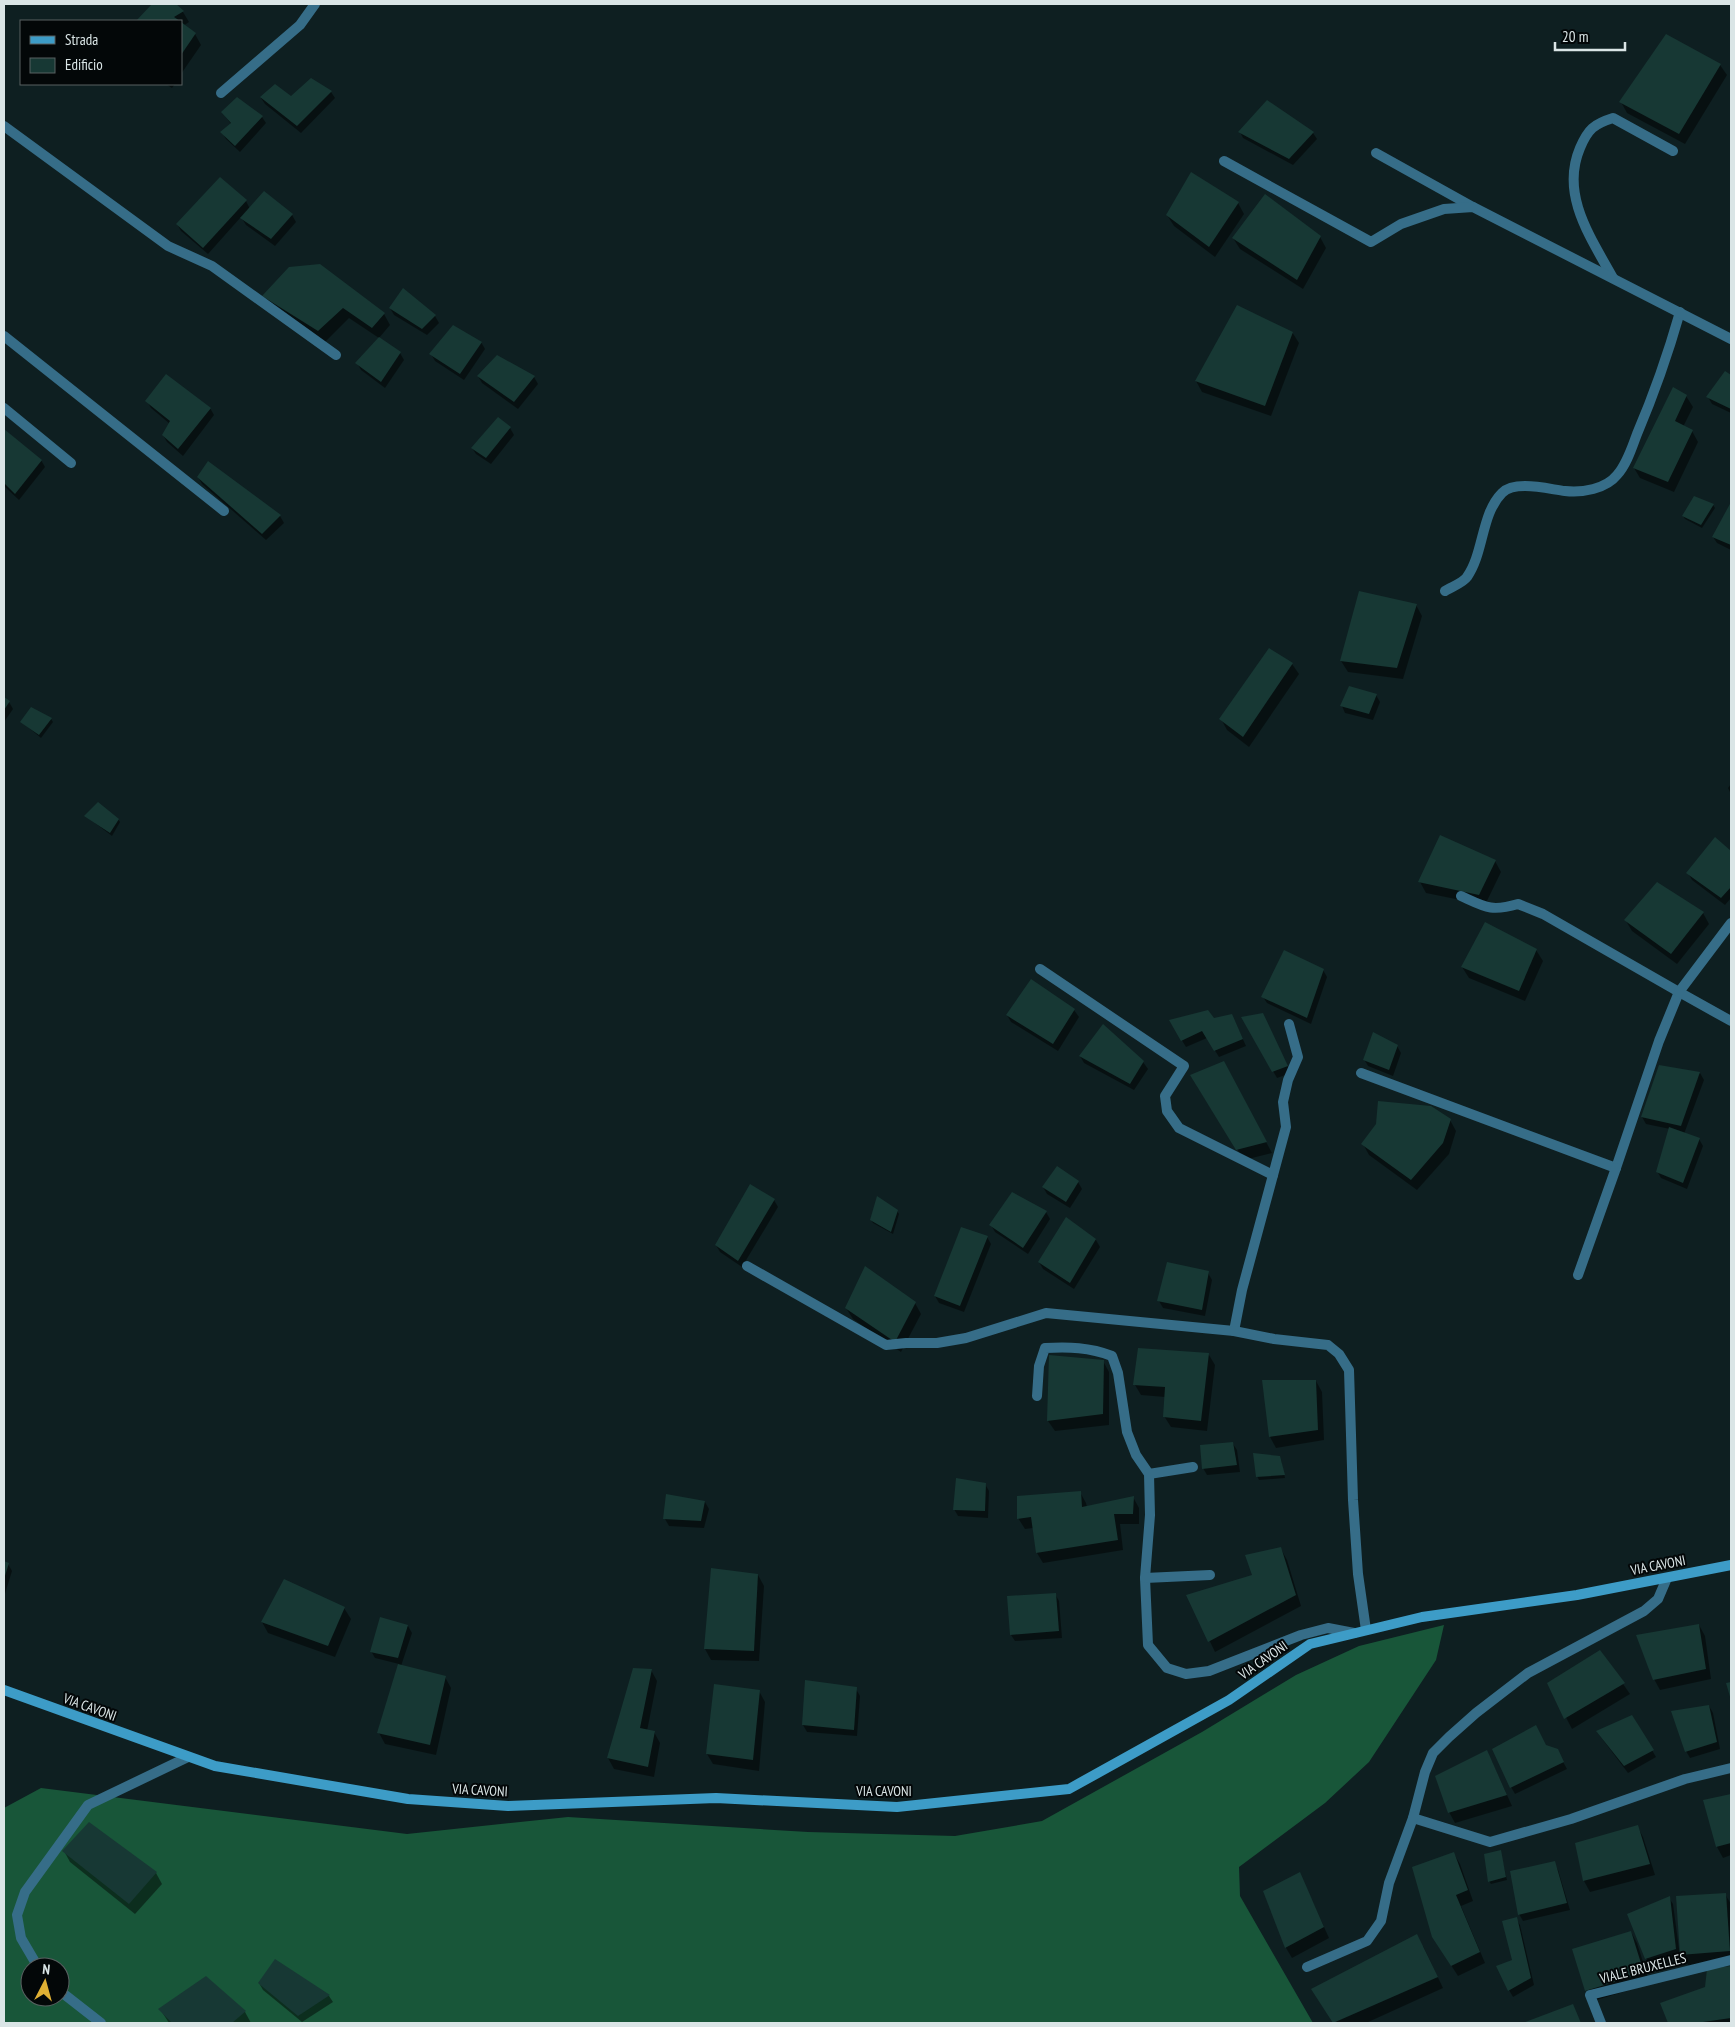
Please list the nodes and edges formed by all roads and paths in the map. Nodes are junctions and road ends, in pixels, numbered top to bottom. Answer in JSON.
{"nodes":[{"id":1,"x":315,"y":4,"type":"edge"},
{"id":2,"x":221,"y":93,"type":"dead end"},
{"id":3,"x":4,"y":126,"type":"edge"},
{"id":4,"x":1674,"y":150,"type":"dead end"},
{"id":5,"x":1376,"y":153,"type":"dead end"},
{"id":6,"x":1224,"y":161,"type":"dead end"},
{"id":7,"x":1473,"y":207,"type":"junction"},
{"id":8,"x":1613,"y":278,"type":"junction"},
{"id":9,"x":1680,"y":312,"type":"junction"},
{"id":10,"x":4,"y":336,"type":"edge"},
{"id":11,"x":1731,"y":339,"type":"edge"},
{"id":12,"x":336,"y":355,"type":"dead end"},
{"id":13,"x":4,"y":408,"type":"edge"},
{"id":14,"x":71,"y":463,"type":"dead end"},
{"id":15,"x":224,"y":511,"type":"dead end"},
{"id":16,"x":1445,"y":591,"type":"dead end"},
{"id":17,"x":1461,"y":896,"type":"dead end"},
{"id":18,"x":1731,"y":923,"type":"edge"},
{"id":19,"x":1040,"y":969,"type":"dead end"},
{"id":20,"x":1679,"y":992,"type":"junction"},
{"id":21,"x":1731,"y":1021,"type":"edge"},
{"id":22,"x":1289,"y":1024,"type":"dead end"},
{"id":23,"x":1361,"y":1073,"type":"dead end"},
{"id":24,"x":1616,"y":1168,"type":"junction"},
{"id":25,"x":1273,"y":1175,"type":"junction"},
{"id":26,"x":746,"y":1266,"type":"dead end"},
{"id":27,"x":1578,"y":1275,"type":"dead end"},
{"id":28,"x":1234,"y":1331,"type":"junction"},
{"id":29,"x":1037,"y":1396,"type":"dead end"},
{"id":30,"x":1193,"y":1467,"type":"dead end"},
{"id":31,"x":1149,"y":1474,"type":"junction"},
{"id":32,"x":1731,"y":1565,"type":"edge"},
{"id":33,"x":1210,"y":1575,"type":"dead end"},
{"id":34,"x":1145,"y":1578,"type":"junction"},
{"id":35,"x":1667,"y":1578,"type":"junction"},
{"id":36,"x":1366,"y":1630,"type":"junction"},
{"id":37,"x":1354,"y":1633,"type":"junction"},
{"id":38,"x":4,"y":1690,"type":"edge"},
{"id":39,"x":188,"y":1756,"type":"junction"},
{"id":40,"x":1731,"y":1768,"type":"edge"},
{"id":41,"x":1412,"y":1818,"type":"junction"},
{"id":42,"x":32,"y":1957,"type":"edge"},
{"id":43,"x":1731,"y":1960,"type":"edge"},
{"id":44,"x":1307,"y":1967,"type":"dead end"},
{"id":45,"x":70,"y":2000,"type":"edge"},
{"id":46,"x":90,"y":2019,"type":"edge"},
{"id":47,"x":101,"y":2023,"type":"edge"},
{"id":48,"x":1601,"y":2023,"type":"edge"}],
"edges":[{"from":1,"to":2,"type":"street"},
{"from":3,"to":12,"type":"street"},
{"from":4,"to":8,"type":"street"},
{"from":5,"to":7,"type":"street"},
{"from":6,"to":7,"type":"street"},
{"from":7,"to":8,"type":"street"},
{"from":8,"to":9,"type":"street"},
{"from":9,"to":11,"type":"street"},
{"from":9,"to":16,"type":"street"},
{"from":10,"to":15,"type":"street"},
{"from":13,"to":14,"type":"street"},
{"from":17,"to":20,"type":"street"},
{"from":18,"to":20,"type":"street"},
{"from":19,"to":25,"type":"street"},
{"from":20,"to":21,"type":"street"},
{"from":20,"to":24,"type":"street"},
{"from":22,"to":25,"type":"street"},
{"from":23,"to":24,"type":"street"},
{"from":24,"to":27,"type":"street"},
{"from":25,"to":28,"type":"street"},
{"from":26,"to":28,"type":"street"},
{"from":28,"to":36,"type":"street"},
{"from":29,"to":31,"type":"street"},
{"from":30,"to":31,"type":"street"},
{"from":31,"to":34,"type":"street"},
{"from":32,"to":35,"type":"street","name":"VIA CAVONI"},
{"from":33,"to":34,"type":"street"},
{"from":34,"to":37,"type":"street"},
{"from":35,"to":36,"type":"street","name":"VIA CAVONI"},
{"from":35,"to":41,"type":"street"},
{"from":36,"to":37,"type":"street","name":"VIA CAVONI"},
{"from":37,"to":39,"type":"street","name":"VIA CAVONI"},
{"from":38,"to":39,"type":"street","name":"VIA CAVONI"},
{"from":39,"to":42,"type":"street"},
{"from":40,"to":41,"type":"street"},
{"from":41,"to":44,"type":"street"},
{"from":43,"to":48,"type":"street","name":"VIALE BRUXELLES"},
{"from":45,"to":46,"type":"street"},
{"from":46,"to":47,"type":"street"}]}
